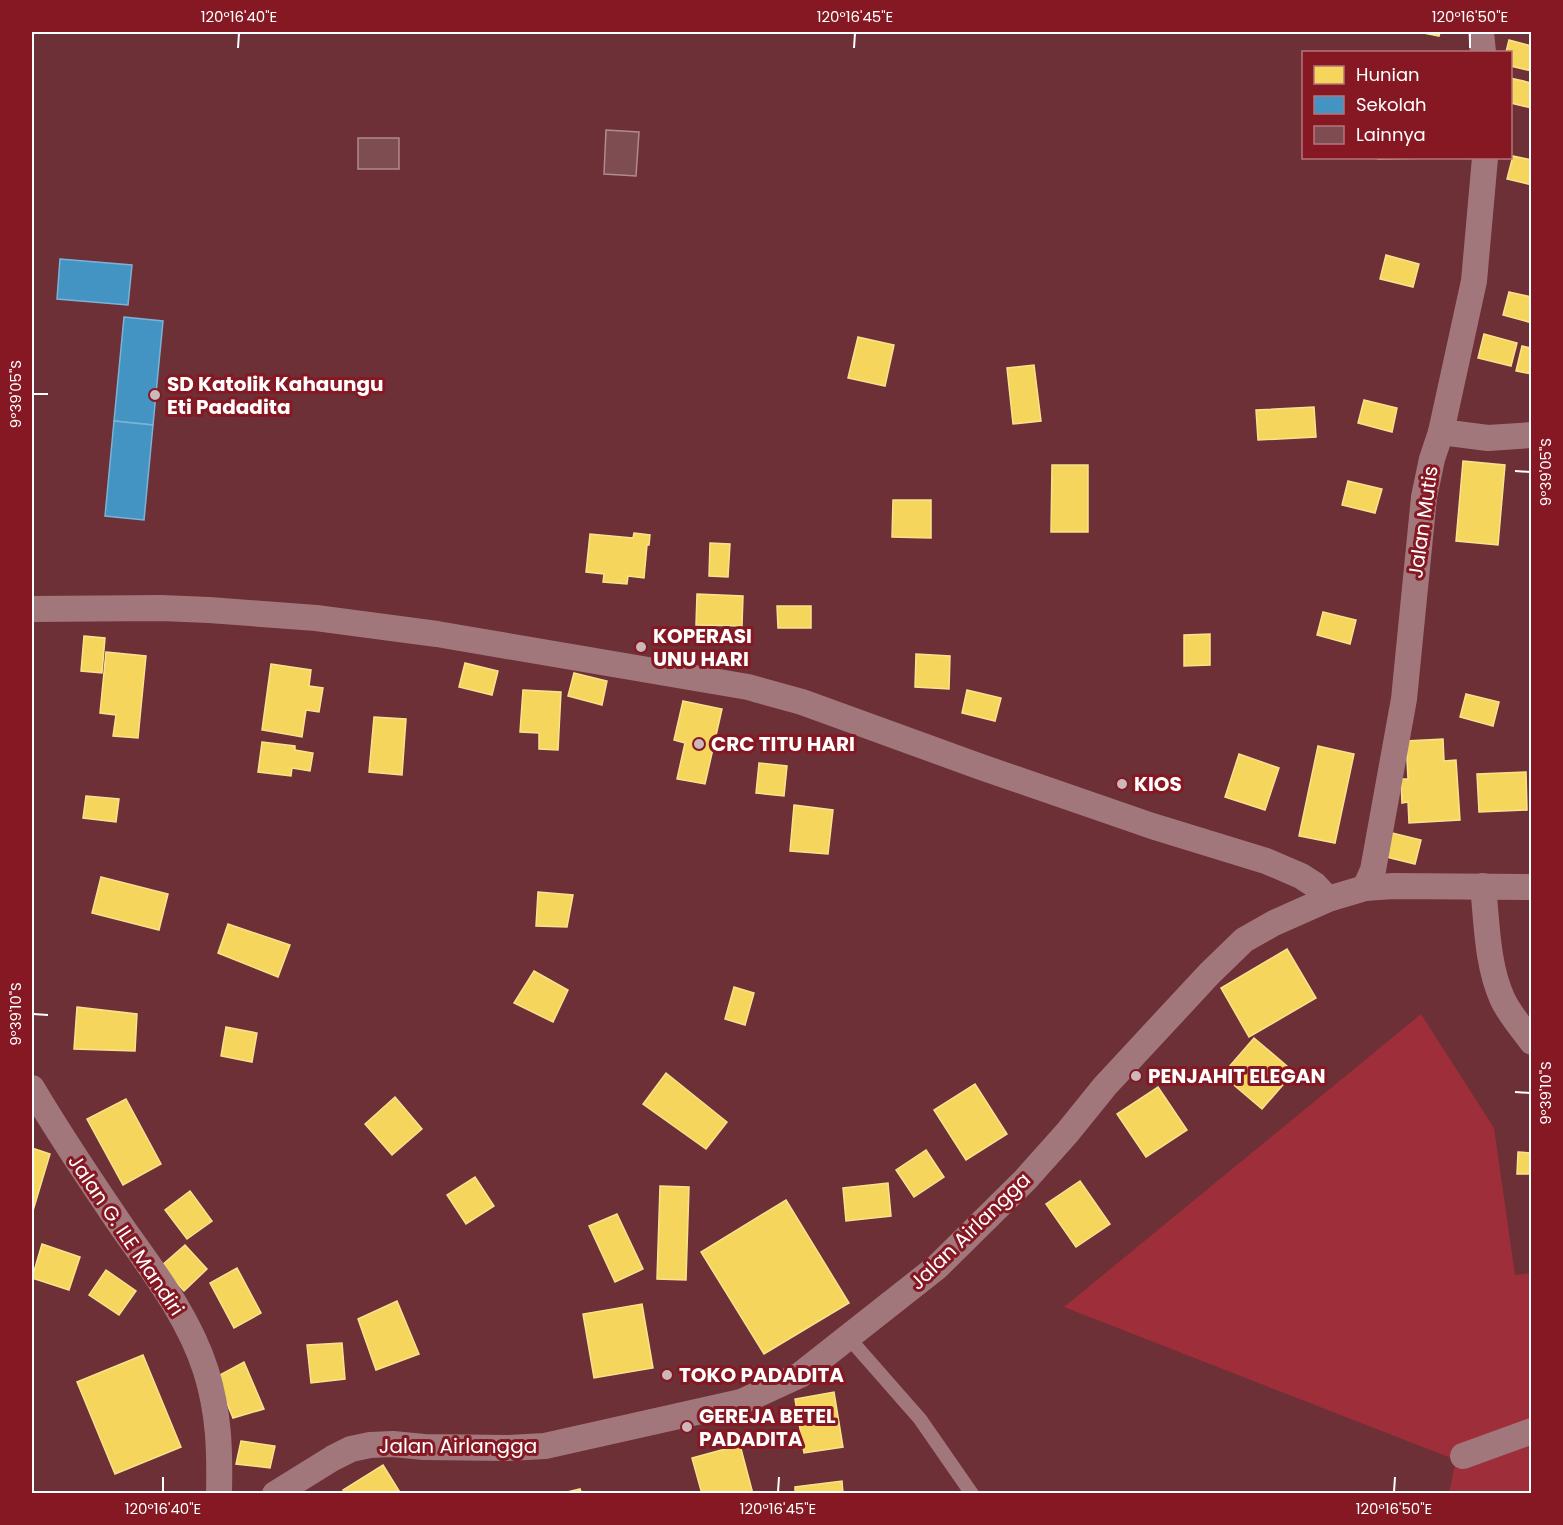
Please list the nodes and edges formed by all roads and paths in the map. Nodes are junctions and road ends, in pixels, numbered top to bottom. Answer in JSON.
{"nodes":[{"id":1,"x":1481,"y":32,"type":"edge"},
{"id":2,"x":1483,"y":51,"type":"edge"},
{"id":3,"x":1485,"y":159,"type":"edge"},
{"id":4,"x":1441,"y":432,"type":"junction"},
{"id":5,"x":1532,"y":435,"type":"edge"},
{"id":6,"x":32,"y":609,"type":"edge"},
{"id":7,"x":1483,"y":886,"type":"junction"},
{"id":8,"x":1532,"y":887,"type":"edge"},
{"id":9,"x":1365,"y":888,"type":"junction"},
{"id":10,"x":1328,"y":899,"type":"junction"},
{"id":11,"x":1532,"y":1042,"type":"edge"},
{"id":12,"x":32,"y":1088,"type":"edge"},
{"id":13,"x":848,"y":1337,"type":"junction"},
{"id":14,"x":1532,"y":1431,"type":"edge"},
{"id":15,"x":1463,"y":1456,"type":"dead end"},
{"id":16,"x":219,"y":1494,"type":"edge"},
{"id":17,"x":275,"y":1494,"type":"edge"},
{"id":18,"x":972,"y":1494,"type":"edge"}],
"edges":[{"from":1,"to":2,"type":"street"},
{"from":3,"to":4,"type":"street","name":"Jalan Mutis"},
{"from":4,"to":5,"type":"street"},
{"from":4,"to":9,"type":"street","name":"Jalan Mutis"},
{"from":6,"to":10,"type":"street"},
{"from":7,"to":8,"type":"street","name":"Jalan Airlangga"},
{"from":7,"to":9,"type":"street","name":"Jalan Airlangga"},
{"from":7,"to":11,"type":"street"},
{"from":9,"to":10,"type":"street","name":"Jalan Airlangga"},
{"from":10,"to":13,"type":"street","name":"Jalan Airlangga"},
{"from":12,"to":16,"type":"street","name":"Jalan G. ILE Mandiri"},
{"from":13,"to":17,"type":"street","name":"Jalan Airlangga"},
{"from":13,"to":18,"type":"lane"},
{"from":14,"to":15,"type":"street"}]}
